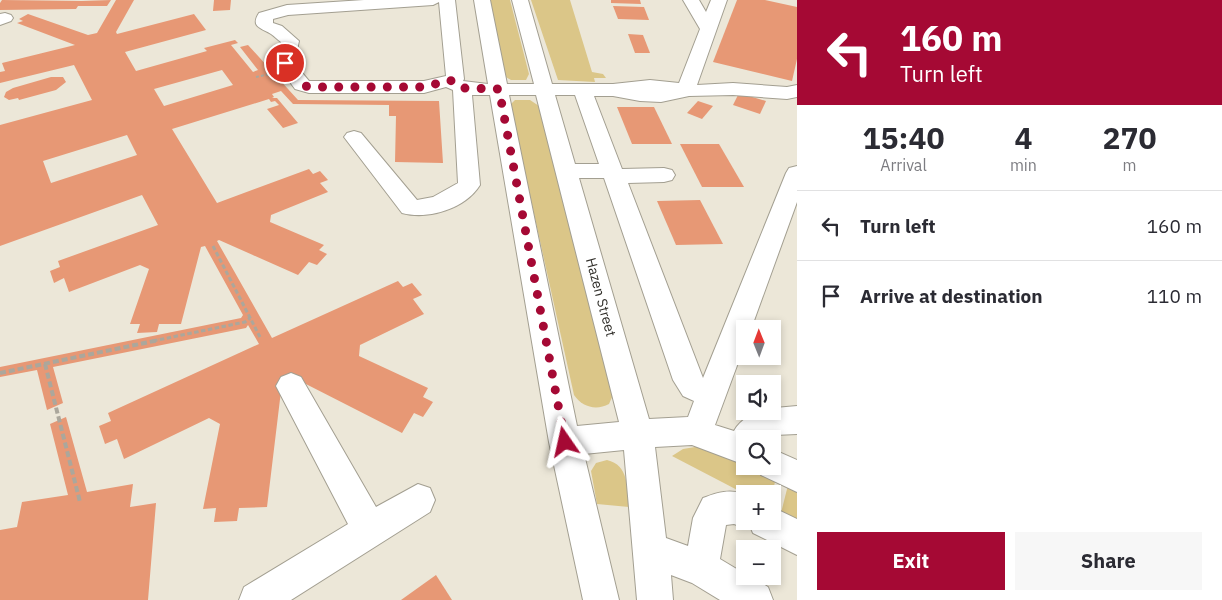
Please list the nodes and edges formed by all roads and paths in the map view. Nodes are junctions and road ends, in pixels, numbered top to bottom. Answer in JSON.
{"nodes":[{"id":1,"x":433,"y":0,"type":"edge"},
{"id":2,"x":447,"y":0,"type":"edge"},
{"id":3,"x":482,"y":0,"type":"edge"},
{"id":4,"x":520,"y":0,"type":"edge"},
{"id":5,"x":691,"y":0,"type":"edge"},
{"id":6,"x":719,"y":0,"type":"edge"},
{"id":7,"x":708,"y":30,"type":"junction"},
{"id":8,"x":456,"y":84,"type":"junction"},
{"id":9,"x":499,"y":89,"type":"junction"},
{"id":10,"x":545,"y":89,"type":"junction"},
{"id":11,"x":583,"y":90,"type":"junction"},
{"id":12,"x":686,"y":90,"type":"junction"},
{"id":13,"x":797,"y":91,"type":"edge"},
{"id":14,"x":771,"y":93,"type":"junction"},
{"id":15,"x":797,"y":103,"type":"edge"},
{"id":16,"x":354,"y":137,"type":"dead end"},
{"id":17,"x":655,"y":153,"type":"dead end"},
{"id":18,"x":567,"y":171,"type":"junction"},
{"id":19,"x":613,"y":173,"type":"junction"},
{"id":20,"x":797,"y":173,"type":"edge"},
{"id":21,"x":667,"y":182,"type":"joint"},
{"id":22,"x":213,"y":246,"type":"dead end"},
{"id":23,"x":250,"y":318,"type":"junction"},
{"id":24,"x":260,"y":337,"type":"dead end"},
{"id":25,"x":45,"y":364,"type":"junction"},
{"id":26,"x":0,"y":374,"type":"edge"},
{"id":27,"x":290,"y":386,"type":"dead end"},
{"id":28,"x":712,"y":395,"type":"junction"},
{"id":29,"x":797,"y":420,"type":"edge"},
{"id":30,"x":754,"y":430,"type":"edge"},
{"id":31,"x":697,"y":432,"type":"junction"},
{"id":32,"x":638,"y":434,"type":"junction"},
{"id":33,"x":565,"y":442,"type":"junction"},
{"id":34,"x":736,"y":442,"type":"edge"},
{"id":35,"x":781,"y":468,"type":"edge"},
{"id":36,"x":797,"y":476,"type":"edge"},
{"id":37,"x":418,"y":500,"type":"dead end"},
{"id":38,"x":80,"y":502,"type":"dead end"},
{"id":39,"x":736,"y":508,"type":"edge"},
{"id":40,"x":370,"y":530,"type":"junction"},
{"id":41,"x":781,"y":530,"type":"edge"},
{"id":42,"x":797,"y":538,"type":"edge"},
{"id":43,"x":651,"y":551,"type":"junction"},
{"id":44,"x":701,"y":568,"type":"junction"},
{"id":45,"x":258,"y":600,"type":"edge"},
{"id":46,"x":601,"y":600,"type":"edge"},
{"id":47,"x":655,"y":600,"type":"edge"},
{"id":48,"x":755,"y":600,"type":"edge"}],
"edges":[{"from":1,"to":8,"type":"street"},
{"from":2,"to":8,"type":"street"},
{"from":3,"to":9,"type":"street"},
{"from":4,"to":10,"type":"street","name":"Hazen Street"},
{"from":5,"to":7,"type":"street"},
{"from":6,"to":7,"type":"street"},
{"from":7,"to":12,"type":"street"},
{"from":8,"to":9,"type":"street"},
{"from":8,"to":16,"type":"street"},
{"from":9,"to":10,"type":"street"},
{"from":9,"to":33,"type":"street"},
{"from":10,"to":11,"type":"street"},
{"from":10,"to":18,"type":"street","name":"Hazen Street"},
{"from":11,"to":12,"type":"street"},
{"from":11,"to":19,"type":"street"},
{"from":12,"to":14,"type":"street"},
{"from":13,"to":14,"type":"street"},
{"from":14,"to":15,"type":"street"},
{"from":17,"to":21,"type":"lane"},
{"from":18,"to":19,"type":"street"},
{"from":18,"to":32,"type":"street","name":"Hazen Street"},
{"from":19,"to":21,"type":"street"},
{"from":19,"to":28,"type":"street"},
{"from":20,"to":28,"type":"street"},
{"from":22,"to":23,"type":"path"},
{"from":23,"to":24,"type":"path"},
{"from":23,"to":25,"type":"path"},
{"from":25,"to":26,"type":"path"},
{"from":25,"to":38,"type":"path"},
{"from":27,"to":40,"type":"street"},
{"from":28,"to":31,"type":"street"},
{"from":29,"to":30,"type":"street"},
{"from":31,"to":32,"type":"street"},
{"from":31,"to":34,"type":"street"},
{"from":32,"to":33,"type":"street"},
{"from":32,"to":43,"type":"street","name":"Hazen Street"},
{"from":33,"to":46,"type":"street"},
{"from":35,"to":36,"type":"street"},
{"from":37,"to":40,"type":"street"},
{"from":39,"to":44,"type":"street"},
{"from":40,"to":45,"type":"street"},
{"from":41,"to":42,"type":"street"},
{"from":43,"to":44,"type":"street"},
{"from":43,"to":47,"type":"street","name":"Hazen Street"},
{"from":44,"to":48,"type":"street"}]}
